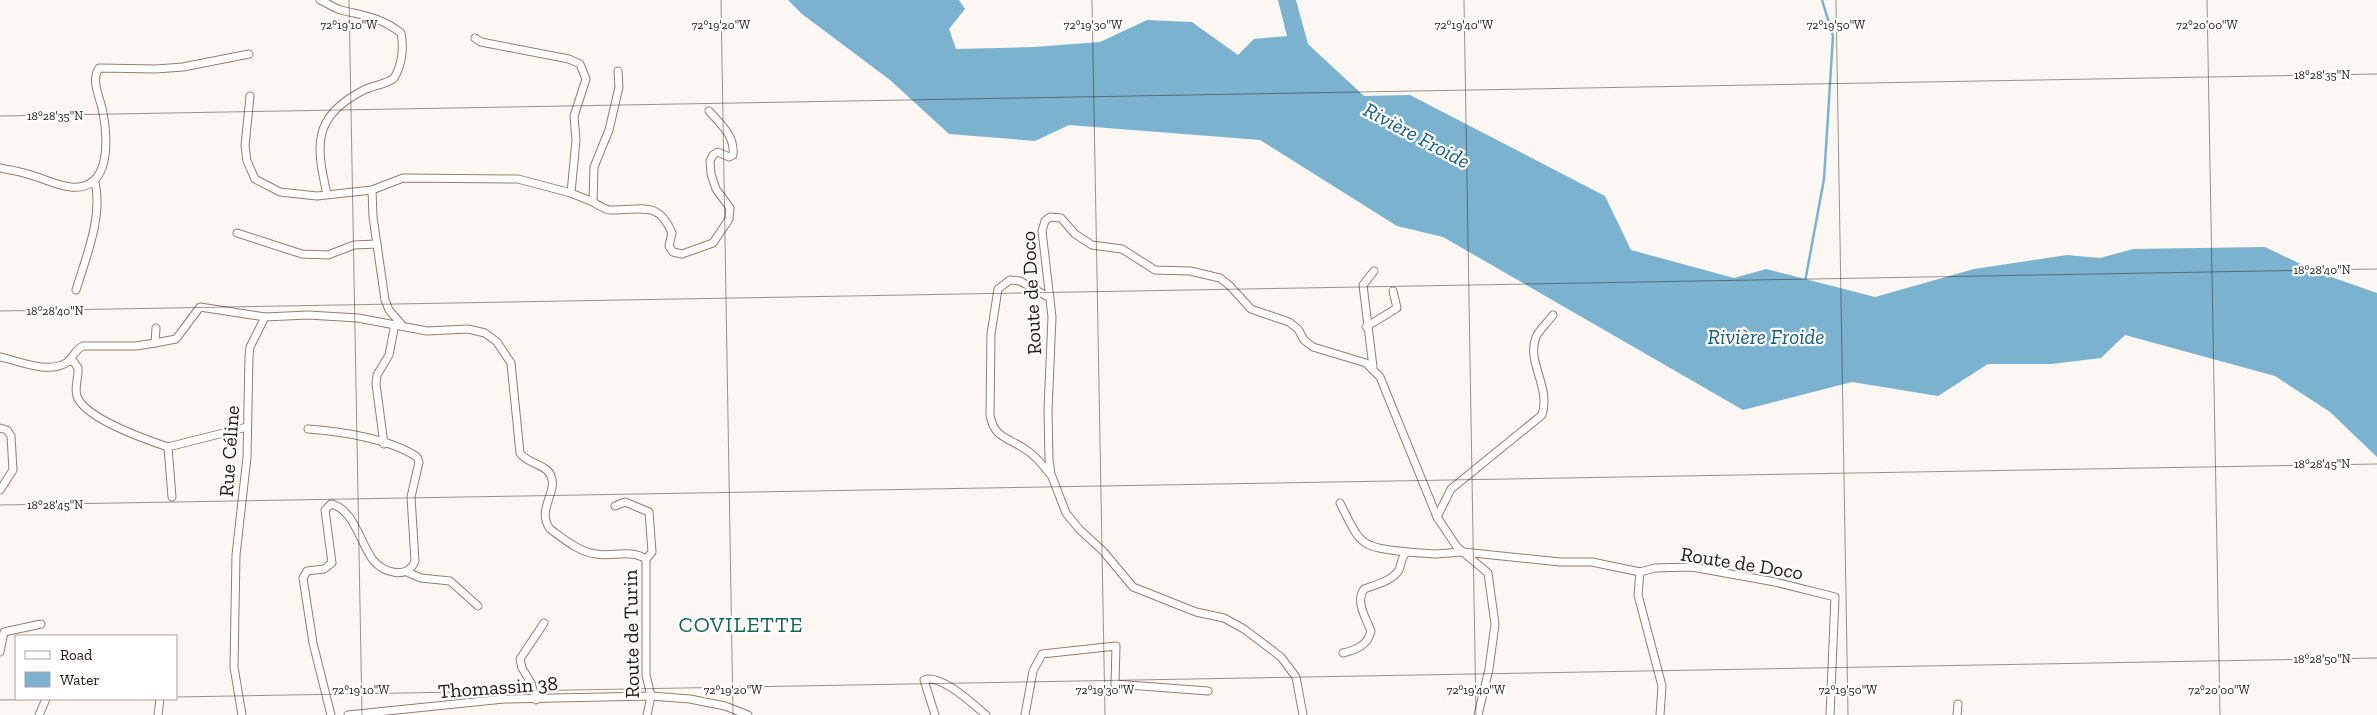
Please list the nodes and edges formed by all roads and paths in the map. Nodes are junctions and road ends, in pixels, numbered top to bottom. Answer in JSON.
{"nodes":[{"id":1,"x":320,"y":0,"type":"edge"},
{"id":2,"x":475,"y":38,"type":"dead end"},
{"id":3,"x":249,"y":54,"type":"dead end"},
{"id":4,"x":618,"y":71,"type":"dead end"},
{"id":5,"x":250,"y":96,"type":"dead end"},
{"id":6,"x":709,"y":111,"type":"dead end"},
{"id":7,"x":0,"y":168,"type":"edge"},
{"id":8,"x":94,"y":182,"type":"junction"},
{"id":9,"x":372,"y":190,"type":"junction"},
{"id":10,"x":572,"y":193,"type":"junction"},
{"id":11,"x":327,"y":194,"type":"junction"},
{"id":12,"x":593,"y":202,"type":"junction"},
{"id":13,"x":237,"y":232,"type":"dead end"},
{"id":14,"x":377,"y":244,"type":"junction"},
{"id":15,"x":1374,"y":271,"type":"dead end"},
{"id":16,"x":76,"y":290,"type":"dead end"},
{"id":17,"x":1393,"y":291,"type":"dead end"},
{"id":18,"x":1050,"y":298,"type":"junction"},
{"id":19,"x":1553,"y":315,"type":"dead end"},
{"id":20,"x":265,"y":317,"type":"junction"},
{"id":21,"x":396,"y":324,"type":"junction"},
{"id":22,"x":1366,"y":327,"type":"junction"},
{"id":23,"x":156,"y":328,"type":"dead end"},
{"id":24,"x":155,"y":343,"type":"junction"},
{"id":25,"x":0,"y":357,"type":"edge"},
{"id":26,"x":69,"y":361,"type":"junction"},
{"id":27,"x":1372,"y":367,"type":"junction"},
{"id":28,"x":247,"y":426,"type":"junction"},
{"id":29,"x":0,"y":428,"type":"edge"},
{"id":30,"x":308,"y":429,"type":"dead end"},
{"id":31,"x":384,"y":444,"type":"junction"},
{"id":32,"x":168,"y":447,"type":"junction"},
{"id":33,"x":1051,"y":474,"type":"junction"},
{"id":34,"x":0,"y":490,"type":"edge"},
{"id":35,"x":172,"y":497,"type":"dead end"},
{"id":36,"x":1340,"y":503,"type":"dead end"},
{"id":37,"x":615,"y":506,"type":"dead end"},
{"id":38,"x":1437,"y":517,"type":"junction"},
{"id":39,"x":1407,"y":552,"type":"junction"},
{"id":40,"x":1463,"y":552,"type":"junction"},
{"id":41,"x":646,"y":560,"type":"junction"},
{"id":42,"x":407,"y":572,"type":"junction"},
{"id":43,"x":1640,"y":572,"type":"junction"},
{"id":44,"x":478,"y":606,"type":"dead end"},
{"id":45,"x":544,"y":623,"type":"dead end"},
{"id":46,"x":41,"y":624,"type":"dead end"},
{"id":47,"x":0,"y":652,"type":"edge"},
{"id":48,"x":1343,"y":653,"type":"dead end"},
{"id":49,"x":1208,"y":691,"type":"dead end"},
{"id":50,"x":651,"y":696,"type":"junction"},
{"id":51,"x":46,"y":700,"type":"edge"},
{"id":52,"x":160,"y":700,"type":"edge"},
{"id":53,"x":536,"y":700,"type":"junction"},
{"id":54,"x":1958,"y":704,"type":"dead end"},
{"id":55,"x":445,"y":706,"type":"junction"},
{"id":56,"x":40,"y":715,"type":"edge"},
{"id":57,"x":158,"y":715,"type":"edge"},
{"id":58,"x":242,"y":715,"type":"edge"},
{"id":59,"x":331,"y":715,"type":"edge"},
{"id":60,"x":348,"y":715,"type":"edge"},
{"id":61,"x":445,"y":715,"type":"edge"},
{"id":62,"x":647,"y":715,"type":"edge"},
{"id":63,"x":748,"y":715,"type":"edge"},
{"id":64,"x":935,"y":715,"type":"edge"},
{"id":65,"x":986,"y":715,"type":"edge"},
{"id":66,"x":1025,"y":715,"type":"edge"},
{"id":67,"x":1303,"y":715,"type":"edge"},
{"id":68,"x":1478,"y":715,"type":"edge"},
{"id":69,"x":1660,"y":715,"type":"edge"},
{"id":70,"x":1830,"y":715,"type":"edge"},
{"id":71,"x":1957,"y":715,"type":"edge"}],
"edges":[{"from":1,"to":11,"type":"street"},
{"from":2,"to":10,"type":"street"},
{"from":3,"to":8,"type":"street"},
{"from":4,"to":12,"type":"street"},
{"from":5,"to":11,"type":"street"},
{"from":6,"to":12,"type":"street"},
{"from":7,"to":8,"type":"street"},
{"from":8,"to":16,"type":"street"},
{"from":9,"to":10,"type":"street"},
{"from":9,"to":11,"type":"street"},
{"from":9,"to":14,"type":"street"},
{"from":10,"to":12,"type":"street"},
{"from":13,"to":14,"type":"street"},
{"from":14,"to":21,"type":"street"},
{"from":15,"to":22,"type":"street"},
{"from":17,"to":22,"type":"street"},
{"from":18,"to":27,"type":"street","name":"Route de Doco"},
{"from":18,"to":33,"type":"street","name":"Route de Doco"},
{"from":18,"to":33,"type":"street"},
{"from":19,"to":38,"type":"street"},
{"from":20,"to":21,"type":"street"},
{"from":20,"to":24,"type":"street"},
{"from":20,"to":28,"type":"street","name":"Rue Céline"},
{"from":21,"to":31,"type":"street"},
{"from":21,"to":41,"type":"street","name":"Route de Turin"},
{"from":22,"to":27,"type":"street"},
{"from":23,"to":24,"type":"street"},
{"from":24,"to":26,"type":"street"},
{"from":25,"to":26,"type":"street"},
{"from":26,"to":32,"type":"street"},
{"from":27,"to":38,"type":"street"},
{"from":28,"to":32,"type":"street"},
{"from":28,"to":58,"type":"street","name":"Rue Céline"},
{"from":29,"to":34,"type":"street"},
{"from":30,"to":31,"type":"street"},
{"from":31,"to":42,"type":"street"},
{"from":32,"to":35,"type":"street"},
{"from":33,"to":67,"type":"street","name":"Route de Doco"},
{"from":36,"to":39,"type":"street"},
{"from":37,"to":41,"type":"street"},
{"from":38,"to":40,"type":"street"},
{"from":39,"to":40,"type":"street"},
{"from":39,"to":48,"type":"street"},
{"from":40,"to":43,"type":"street"},
{"from":40,"to":68,"type":"street"},
{"from":41,"to":50,"type":"street","name":"Route de Turin"},
{"from":42,"to":44,"type":"street"},
{"from":42,"to":59,"type":"street"},
{"from":43,"to":69,"type":"street"},
{"from":43,"to":70,"type":"street","name":"Route de Doco"},
{"from":45,"to":53,"type":"street"},
{"from":46,"to":47,"type":"street"},
{"from":49,"to":66,"type":"street"},
{"from":50,"to":53,"type":"street","name":"Thomassin 38"},
{"from":50,"to":62,"type":"street","name":"Route de Turin"},
{"from":50,"to":63,"type":"street","name":"Thomassin 38"},
{"from":51,"to":56,"type":"street"},
{"from":52,"to":57,"type":"street"},
{"from":53,"to":55,"type":"street","name":"Thomassin 38"},
{"from":54,"to":71,"type":"street"},
{"from":55,"to":60,"type":"street","name":"Thomassin 38"},
{"from":55,"to":61,"type":"street"},
{"from":64,"to":65,"type":"street"}]}
